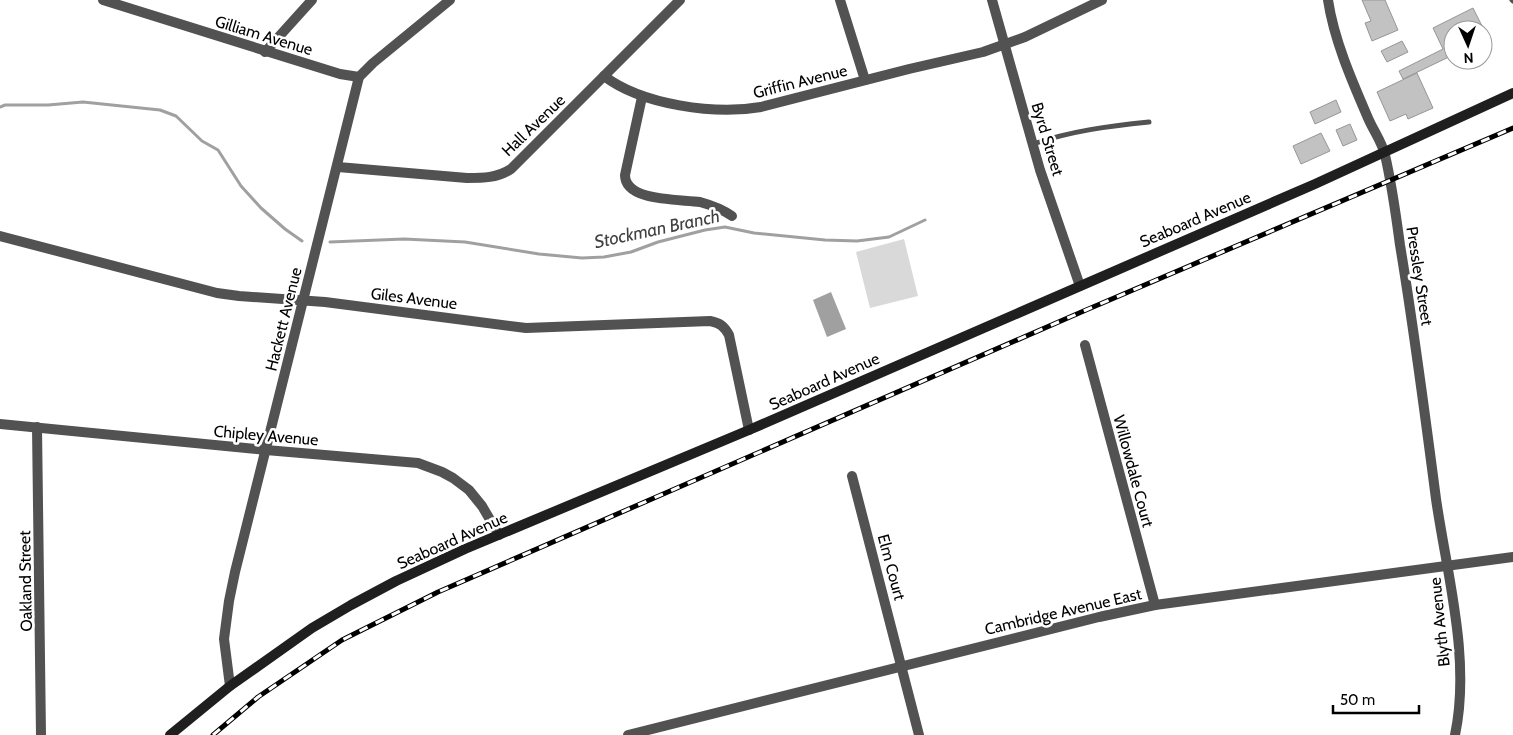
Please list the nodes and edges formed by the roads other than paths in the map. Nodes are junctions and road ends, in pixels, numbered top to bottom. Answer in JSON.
{"nodes":[{"id":1,"x":103,"y":0,"type":"edge"},
{"id":2,"x":312,"y":0,"type":"edge"},
{"id":3,"x":450,"y":0,"type":"edge"},
{"id":4,"x":680,"y":0,"type":"edge"},
{"id":5,"x":840,"y":0,"type":"edge"},
{"id":6,"x":992,"y":0,"type":"edge"},
{"id":7,"x":1102,"y":0,"type":"edge"},
{"id":8,"x":1328,"y":0,"type":"edge"},
{"id":9,"x":1005,"y":44,"type":"junction"},
{"id":10,"x":266,"y":52,"type":"junction"},
{"id":11,"x":604,"y":76,"type":"junction"},
{"id":12,"x":359,"y":77,"type":"junction"},
{"id":13,"x":865,"y":80,"type":"junction"},
{"id":14,"x":1513,"y":93,"type":"edge"},
{"id":15,"x":642,"y":97,"type":"junction"},
{"id":16,"x":1149,"y":122,"type":"dead end"},
{"id":17,"x":1033,"y":144,"type":"junction"},
{"id":18,"x":1385,"y":153,"type":"junction"},
{"id":19,"x":338,"y":167,"type":"junction"},
{"id":20,"x":732,"y":216,"type":"dead end"},
{"id":21,"x":0,"y":236,"type":"edge"},
{"id":22,"x":1080,"y":286,"type":"junction"},
{"id":23,"x":303,"y":300,"type":"junction"},
{"id":24,"x":1085,"y":345,"type":"dead end"},
{"id":25,"x":0,"y":424,"type":"edge"},
{"id":26,"x":37,"y":427,"type":"junction"},
{"id":27,"x":749,"y":430,"type":"junction"},
{"id":28,"x":266,"y":450,"type":"junction"},
{"id":29,"x":852,"y":476,"type":"dead end"},
{"id":30,"x":499,"y":535,"type":"junction"},
{"id":31,"x":1513,"y":557,"type":"edge"},
{"id":32,"x":1448,"y":566,"type":"junction"},
{"id":33,"x":1155,"y":605,"type":"junction"},
{"id":34,"x":902,"y":666,"type":"junction"},
{"id":35,"x":230,"y":686,"type":"junction"},
{"id":36,"x":41,"y":735,"type":"edge"},
{"id":37,"x":170,"y":735,"type":"edge"},
{"id":38,"x":628,"y":735,"type":"edge"},
{"id":39,"x":918,"y":735,"type":"edge"},
{"id":40,"x":1455,"y":735,"type":"edge"}],
"edges":[{"from":1,"to":10,"type":"street","name":"Gilliam Avenue"},
{"from":2,"to":10,"type":"street"},
{"from":3,"to":12,"type":"street"},
{"from":4,"to":11,"type":"street","name":"Hall Avenue"},
{"from":5,"to":13,"type":"street"},
{"from":6,"to":9,"type":"street","name":"Byrd Street"},
{"from":7,"to":9,"type":"street","name":"Griffin Avenue"},
{"from":8,"to":18,"type":"street","name":"Pressley Street"},
{"from":9,"to":13,"type":"street","name":"Griffin Avenue"},
{"from":9,"to":17,"type":"street","name":"Byrd Street"},
{"from":10,"to":12,"type":"street","name":"Gilliam Avenue"},
{"from":11,"to":15,"type":"street","name":"Griffin Avenue"},
{"from":11,"to":19,"type":"street","name":"Hall Avenue"},
{"from":12,"to":19,"type":"street","name":"Hackett Avenue"},
{"from":13,"to":15,"type":"street","name":"Griffin Avenue"},
{"from":14,"to":18,"type":"main road","name":"Seaboard Avenue"},
{"from":15,"to":20,"type":"street"},
{"from":16,"to":17,"type":"lane"},
{"from":17,"to":22,"type":"street","name":"Byrd Street"},
{"from":18,"to":22,"type":"main road","name":"Seaboard Avenue"},
{"from":18,"to":32,"type":"street","name":"Pressley Street"},
{"from":19,"to":23,"type":"street","name":"Hackett Avenue"},
{"from":21,"to":23,"type":"street","name":"Giles Avenue"},
{"from":22,"to":27,"type":"main road","name":"Seaboard Avenue"},
{"from":23,"to":27,"type":"street","name":"Giles Avenue"},
{"from":23,"to":28,"type":"street","name":"Hackett Avenue"},
{"from":24,"to":33,"type":"street","name":"Willowdale Court"},
{"from":25,"to":26,"type":"street","name":"Chipley Avenue"},
{"from":26,"to":28,"type":"street","name":"Chipley Avenue"},
{"from":26,"to":36,"type":"street","name":"Oakland Street"},
{"from":27,"to":30,"type":"main road","name":"Seaboard Avenue"},
{"from":28,"to":30,"type":"street","name":"Chipley Avenue"},
{"from":28,"to":35,"type":"street","name":"Hackett Avenue"},
{"from":29,"to":34,"type":"street","name":"Elm Court"},
{"from":30,"to":35,"type":"main road","name":"Seaboard Avenue"},
{"from":31,"to":32,"type":"street","name":"Cambridge Avenue East"},
{"from":32,"to":33,"type":"street","name":"Cambridge Avenue East"},
{"from":32,"to":40,"type":"street","name":"Blyth Avenue"},
{"from":33,"to":34,"type":"street","name":"Cambridge Avenue East"},
{"from":34,"to":38,"type":"street","name":"Cambridge Avenue East"},
{"from":34,"to":39,"type":"street","name":"Elm Court"},
{"from":35,"to":37,"type":"main road","name":"Seaboard Avenue"}]}
